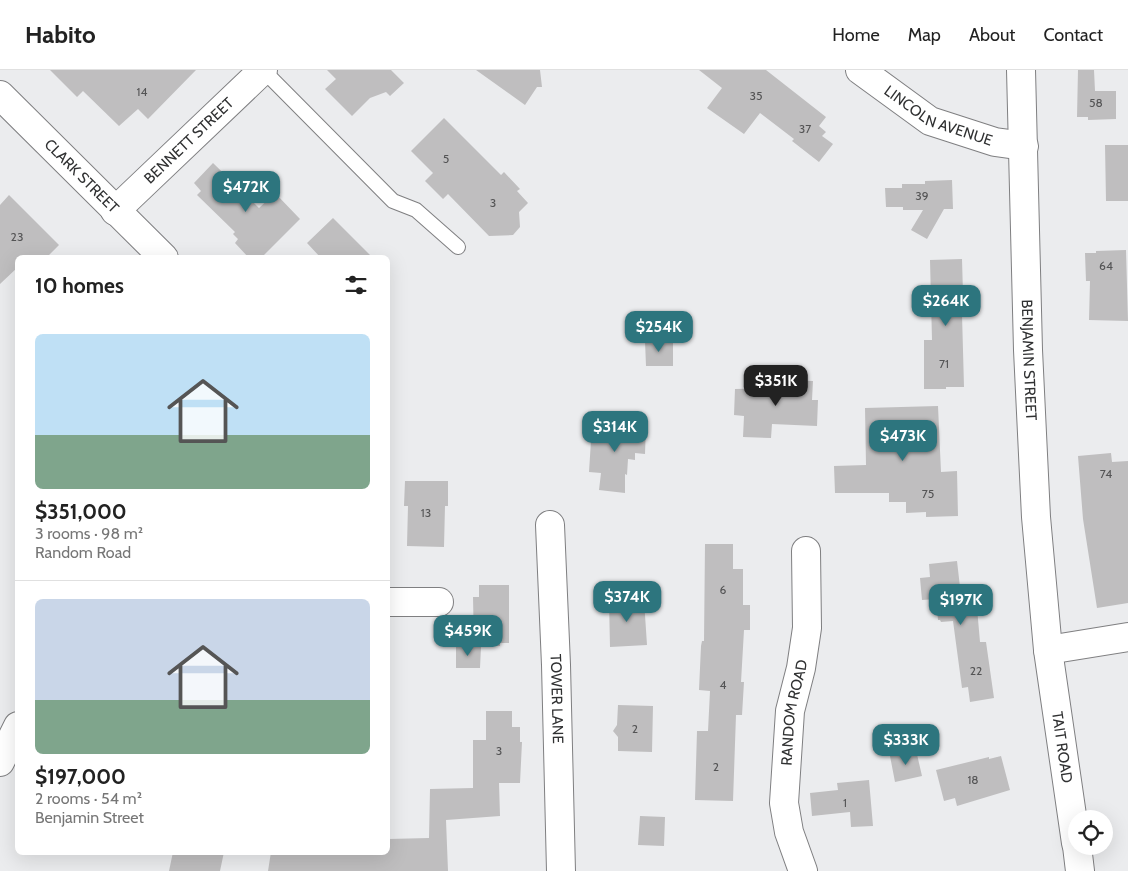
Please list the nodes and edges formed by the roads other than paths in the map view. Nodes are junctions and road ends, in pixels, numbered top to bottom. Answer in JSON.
{"nodes":[{"id":1,"x":263,"y":70,"type":"edge"},
{"id":2,"x":860,"y":70,"type":"edge"},
{"id":3,"x":1021,"y":70,"type":"edge"},
{"id":4,"x":0,"y":95,"type":"edge"},
{"id":5,"x":1024,"y":146,"type":"junction"},
{"id":6,"x":115,"y":210,"type":"junction"},
{"id":7,"x":458,"y":247,"type":"dead end"},
{"id":8,"x":161,"y":255,"type":"edge"},
{"id":9,"x":550,"y":525,"type":"dead end"},
{"id":10,"x":806,"y":551,"type":"dead end"},
{"id":11,"x":390,"y":602,"type":"edge"},
{"id":12,"x":439,"y":602,"type":"dead end"},
{"id":13,"x":1128,"y":637,"type":"edge"},
{"id":14,"x":1048,"y":650,"type":"junction"},
{"id":15,"x":15,"y":732,"type":"edge"},
{"id":16,"x":0,"y":762,"type":"edge"},
{"id":17,"x":1071,"y":810,"type":"edge"},
{"id":18,"x":1078,"y":855,"type":"edge"},
{"id":19,"x":561,"y":871,"type":"edge"},
{"id":20,"x":804,"y":871,"type":"edge"},
{"id":21,"x":1080,"y":871,"type":"edge"}],
"edges":[{"from":1,"to":6,"type":"street","name":"BENNETT STREET"},
{"from":1,"to":7,"type":"lane"},
{"from":2,"to":5,"type":"street","name":"LINCOLN AVENUE"},
{"from":3,"to":5,"type":"street","name":"BENJAMIN STREET"},
{"from":4,"to":6,"type":"street","name":"CLARK STREET"},
{"from":5,"to":14,"type":"street","name":"BENJAMIN STREET"},
{"from":6,"to":8,"type":"street","name":"CLARK STREET"},
{"from":9,"to":19,"type":"street","name":"TOWER LANE"},
{"from":10,"to":20,"type":"street","name":"RANDOM ROAD"},
{"from":11,"to":12,"type":"street"},
{"from":13,"to":14,"type":"street"},
{"from":14,"to":17,"type":"street","name":"TAIT ROAD"},
{"from":15,"to":16,"type":"street"},
{"from":18,"to":21,"type":"street","name":"TAIT ROAD"}]}
